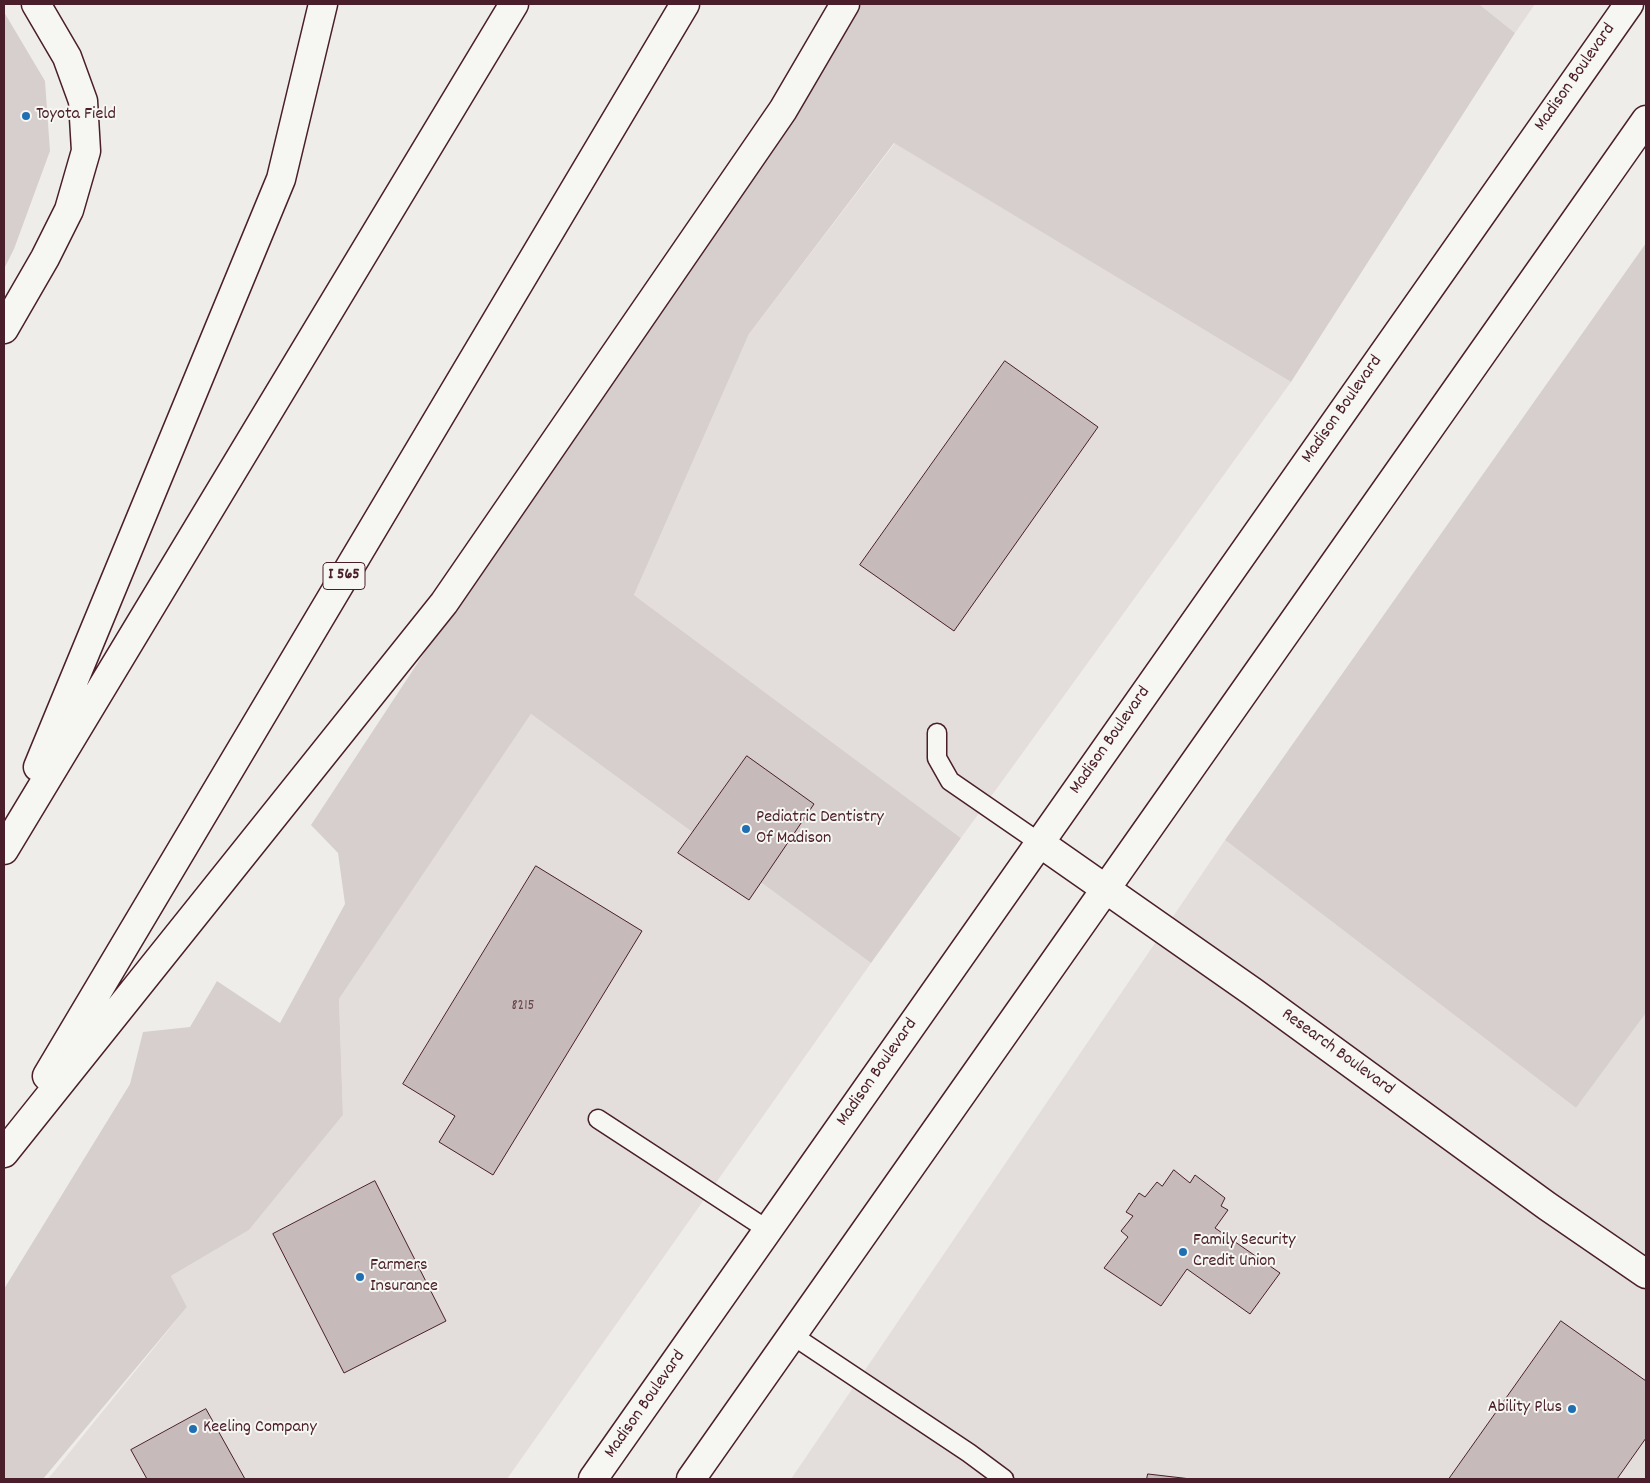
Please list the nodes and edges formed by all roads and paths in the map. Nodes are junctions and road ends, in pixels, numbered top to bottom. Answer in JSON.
{"nodes":[{"id":1,"x":323,"y":4,"type":"edge"},
{"id":2,"x":514,"y":4,"type":"edge"},
{"id":3,"x":685,"y":4,"type":"edge"},
{"id":4,"x":845,"y":4,"type":"edge"},
{"id":5,"x":1628,"y":4,"type":"edge"},
{"id":6,"x":42,"y":7,"type":"edge"},
{"id":7,"x":1646,"y":120,"type":"edge"},
{"id":8,"x":4,"y":329,"type":"edge"},
{"id":9,"x":937,"y":733,"type":"dead end"},
{"id":10,"x":1040,"y":843,"type":"junction"},
{"id":11,"x":4,"y":850,"type":"edge"},
{"id":12,"x":1106,"y":889,"type":"junction"},
{"id":13,"x":598,"y":1119,"type":"dead end"},
{"id":14,"x":4,"y":1149,"type":"edge"},
{"id":15,"x":4,"y":1153,"type":"edge"},
{"id":16,"x":768,"y":1230,"type":"junction"},
{"id":17,"x":1646,"y":1274,"type":"edge"},
{"id":18,"x":792,"y":1335,"type":"junction"},
{"id":19,"x":593,"y":1479,"type":"edge"},
{"id":20,"x":691,"y":1479,"type":"edge"},
{"id":21,"x":1004,"y":1479,"type":"edge"}],
"edges":[{"from":1,"to":11,"type":"main road"},
{"from":2,"to":11,"type":"main road"},
{"from":3,"to":14,"type":"main road","number":"I 565"},
{"from":4,"to":15,"type":"main road"},
{"from":5,"to":10,"type":"main road","name":"Madison Boulevard"},
{"from":6,"to":8,"type":"main road"},
{"from":7,"to":12,"type":"main road"},
{"from":9,"to":10,"type":"lane"},
{"from":10,"to":12,"type":"main road","name":"Research Boulevard"},
{"from":10,"to":16,"type":"main road","name":"Madison Boulevard"},
{"from":12,"to":17,"type":"main road","name":"Research Boulevard"},
{"from":12,"to":18,"type":"main road"},
{"from":13,"to":16,"type":"lane"},
{"from":16,"to":19,"type":"main road","name":"Madison Boulevard"},
{"from":18,"to":20,"type":"main road"},
{"from":18,"to":21,"type":"lane"}]}
